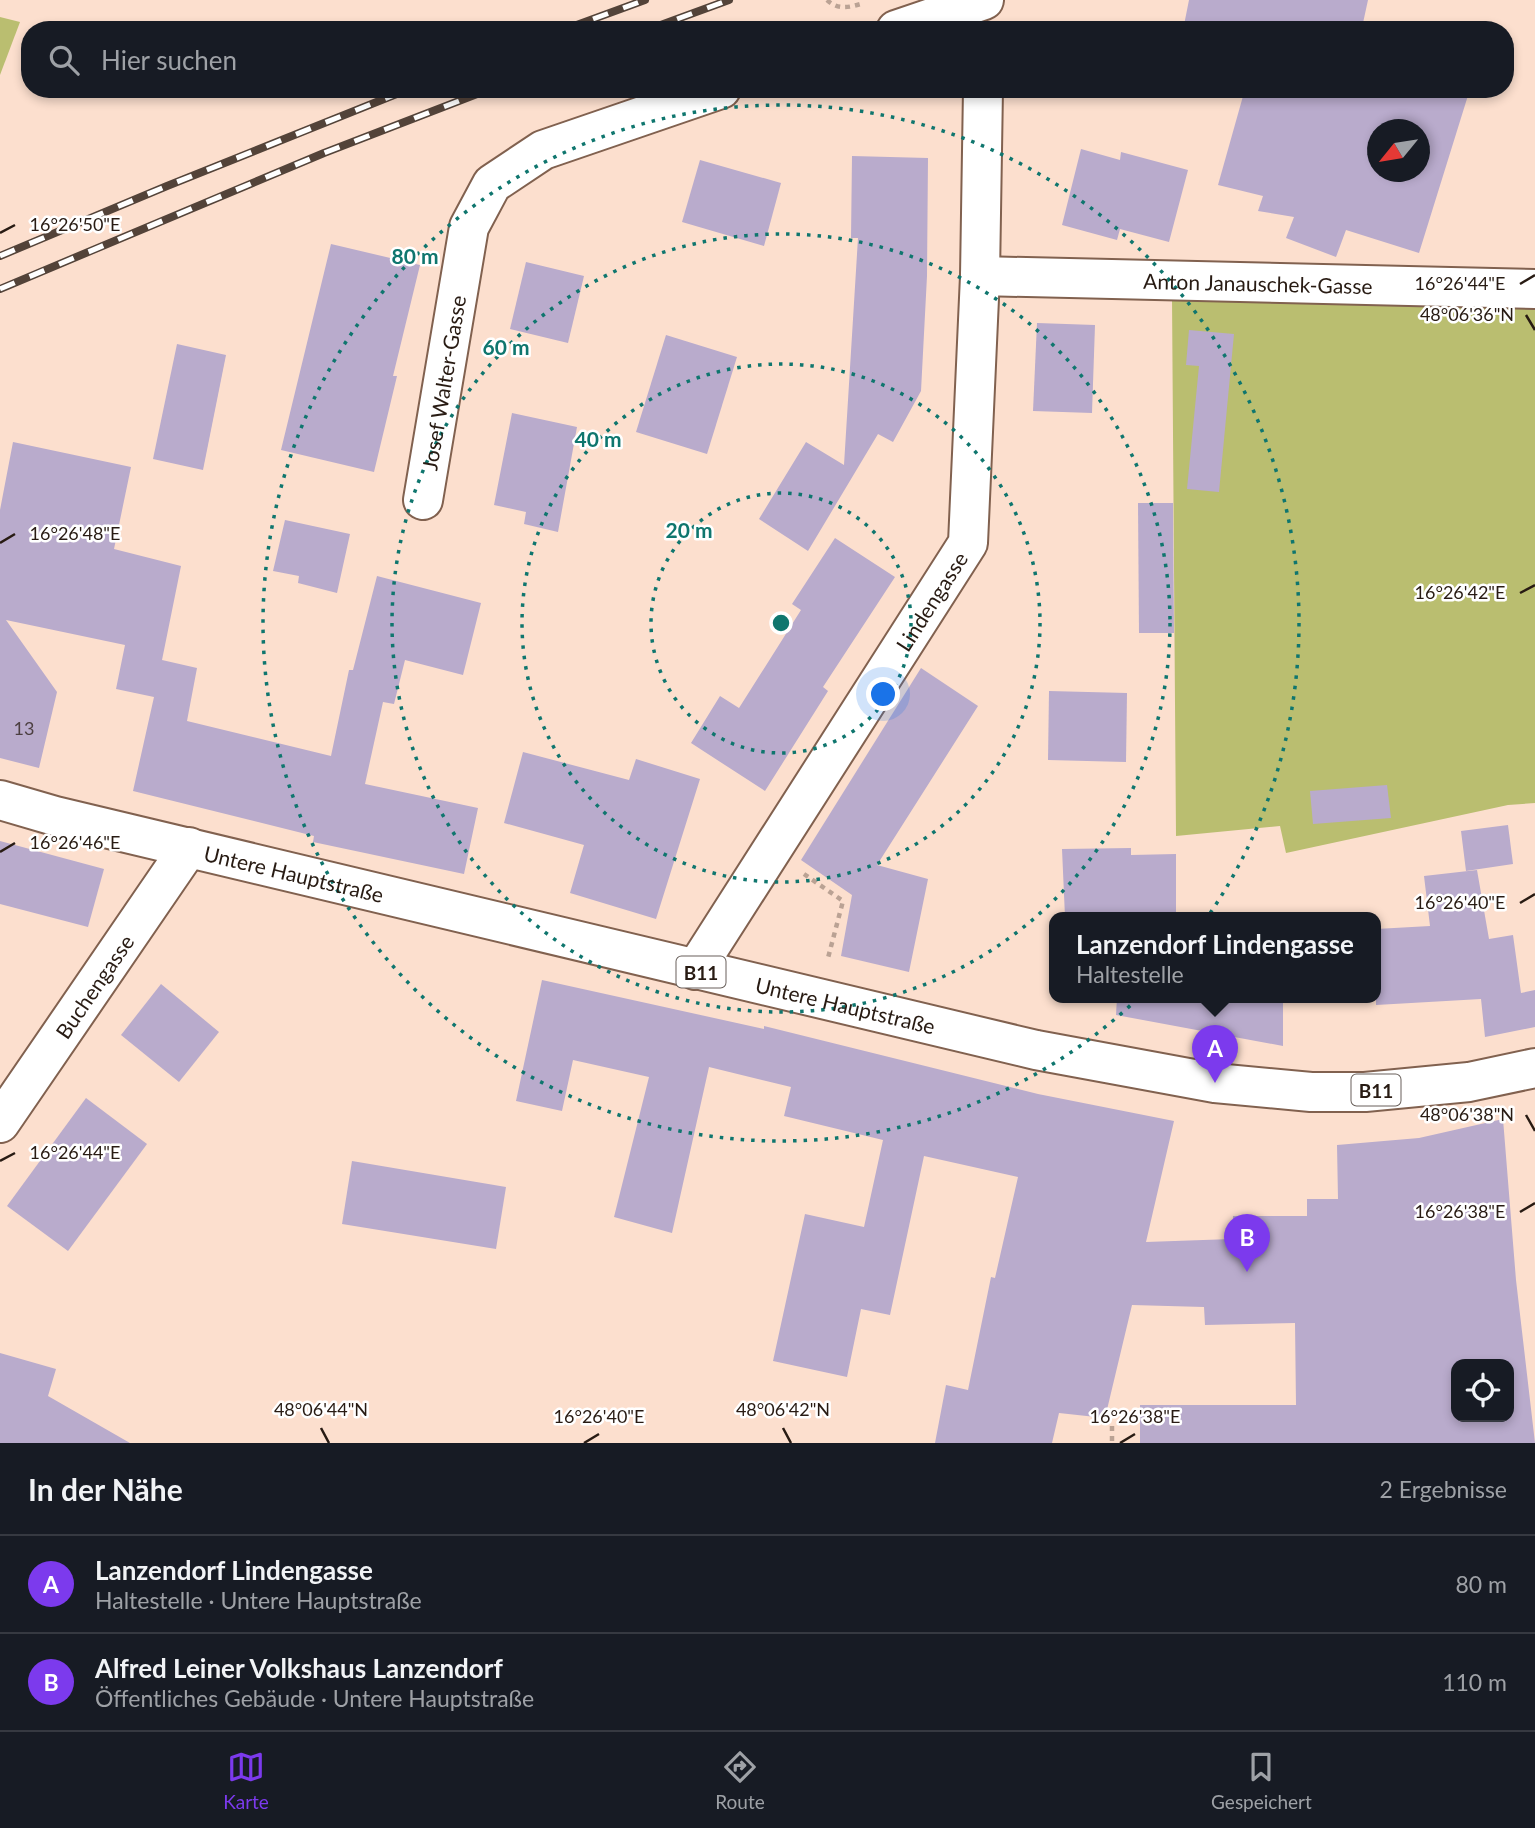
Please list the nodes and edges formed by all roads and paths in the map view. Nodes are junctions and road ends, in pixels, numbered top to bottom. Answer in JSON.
{"nodes":[{"id":1,"x":827,"y":0,"type":"edge"},
{"id":2,"x":872,"y":0,"type":"edge"},
{"id":3,"x":984,"y":0,"type":"edge"},
{"id":4,"x":922,"y":21,"type":"edge"},
{"id":5,"x":984,"y":21,"type":"edge"},
{"id":6,"x":695,"y":98,"type":"edge"},
{"id":7,"x":983,"y":98,"type":"edge"},
{"id":8,"x":980,"y":276,"type":"junction"},
{"id":9,"x":1535,"y":289,"type":"edge"},
{"id":10,"x":423,"y":500,"type":"dead end"},
{"id":11,"x":0,"y":800,"type":"edge"},
{"id":12,"x":189,"y":847,"type":"junction"},
{"id":13,"x":770,"y":851,"type":"junction"},
{"id":14,"x":695,"y":970,"type":"junction"},
{"id":15,"x":819,"y":996,"type":"junction"},
{"id":16,"x":1535,"y":1068,"type":"edge"},
{"id":17,"x":0,"y":1123,"type":"edge"},
{"id":18,"x":1112,"y":1426,"type":"dead end"},
{"id":19,"x":1112,"y":1443,"type":"edge"}],
"edges":[{"from":1,"to":2,"type":"path"},
{"from":3,"to":4,"type":"street"},
{"from":3,"to":5,"type":"street"},
{"from":6,"to":10,"type":"street","name":"Josef Walter-Gasse"},
{"from":7,"to":8,"type":"street","name":"Lindengasse"},
{"from":8,"to":9,"type":"street","name":"Anton Janauschek-Gasse"},
{"from":8,"to":13,"type":"street","name":"Lindengasse"},
{"from":11,"to":12,"type":"street","name":"Untere Hauptstraße","number":"B11"},
{"from":12,"to":14,"type":"street","name":"Untere Hauptstraße","number":"B11"},
{"from":12,"to":17,"type":"street","name":"Buchengasse"},
{"from":13,"to":14,"type":"street","name":"Lindengasse"},
{"from":13,"to":15,"type":"path"},
{"from":14,"to":15,"type":"street","name":"Untere Hauptstraße","number":"B11"},
{"from":15,"to":16,"type":"street","name":"Untere Hauptstraße","number":"B11"},
{"from":18,"to":19,"type":"path"}]}
